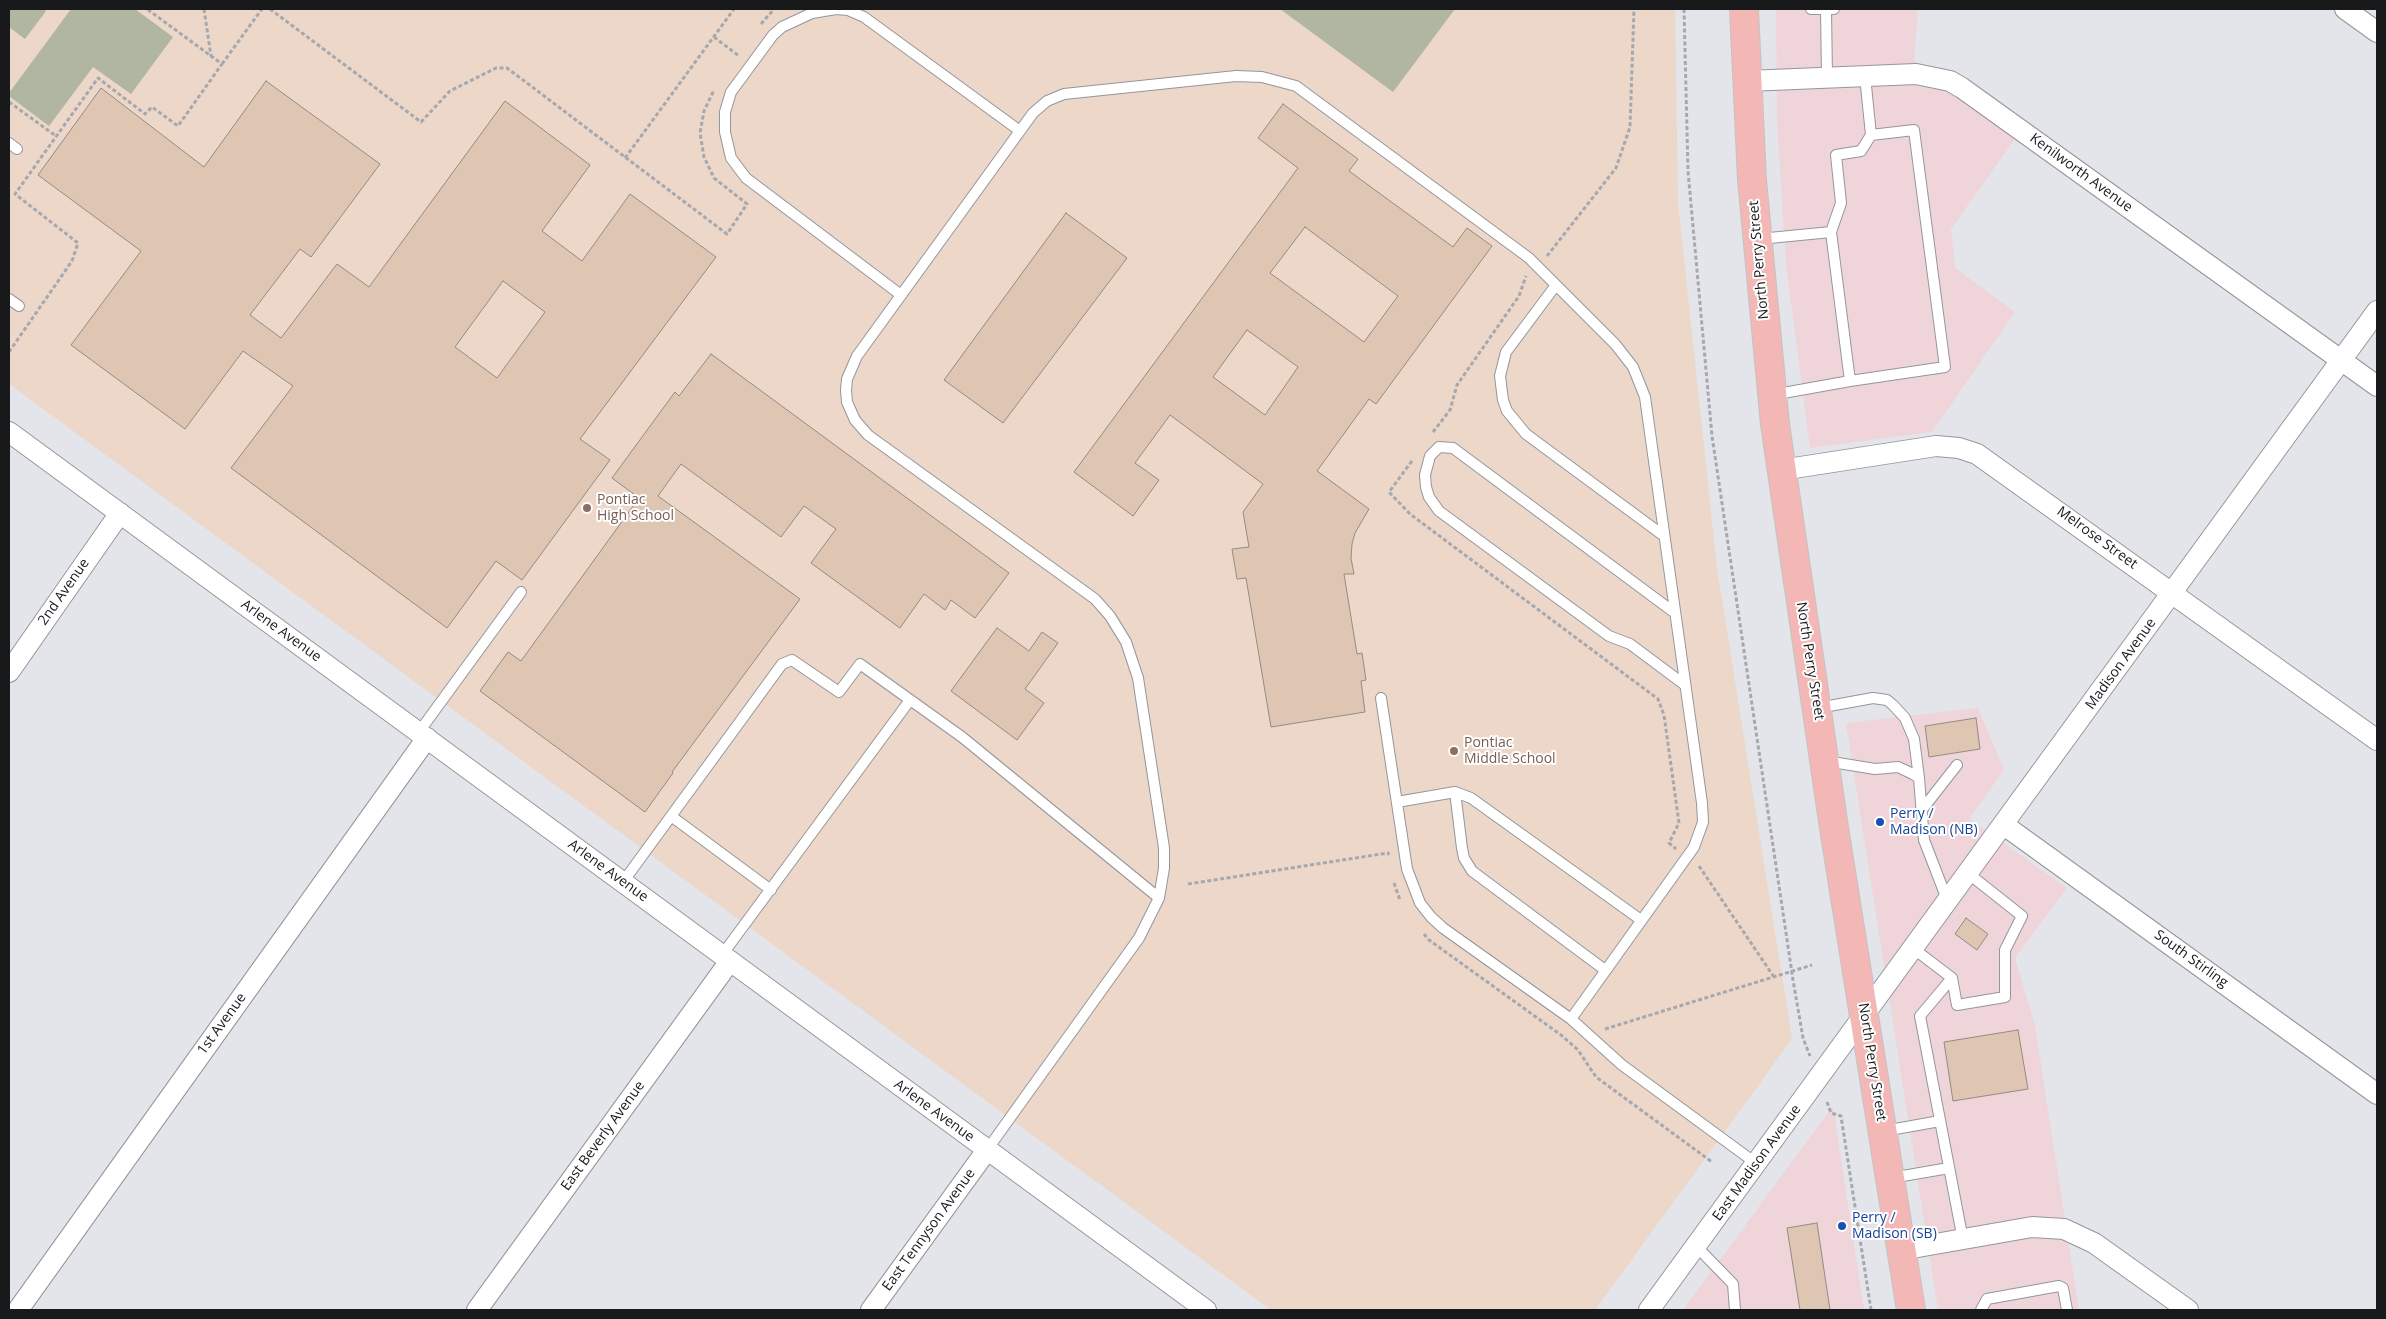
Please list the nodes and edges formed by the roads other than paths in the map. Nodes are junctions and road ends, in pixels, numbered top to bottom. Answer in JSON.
{"nodes":[{"id":1,"x":1744,"y":9,"type":"edge"},
{"id":2,"x":1811,"y":9,"type":"edge"},
{"id":3,"x":1830,"y":9,"type":"edge"},
{"id":4,"x":2345,"y":9,"type":"edge"},
{"id":5,"x":2377,"y":32,"type":"edge"},
{"id":6,"x":1865,"y":76,"type":"junction"},
{"id":7,"x":1827,"y":77,"type":"junction"},
{"id":8,"x":1746,"y":81,"type":"junction"},
{"id":9,"x":1020,"y":131,"type":"junction"},
{"id":10,"x":1871,"y":135,"type":"junction"},
{"id":11,"x":1831,"y":232,"type":"junction"},
{"id":12,"x":1757,"y":240,"type":"junction"},
{"id":13,"x":1556,"y":285,"type":"junction"},
{"id":14,"x":901,"y":295,"type":"junction"},
{"id":15,"x":9,"y":298,"type":"edge"},
{"id":16,"x":19,"y":306,"type":"dead end"},
{"id":17,"x":2377,"y":311,"type":"edge"},
{"id":18,"x":2342,"y":360,"type":"junction"},
{"id":19,"x":1850,"y":381,"type":"junction"},
{"id":20,"x":2377,"y":386,"type":"edge"},
{"id":21,"x":1771,"y":395,"type":"junction"},
{"id":22,"x":9,"y":432,"type":"edge"},
{"id":23,"x":1781,"y":470,"type":"junction"},
{"id":24,"x":120,"y":513,"type":"junction"},
{"id":25,"x":1664,"y":536,"type":"junction"},
{"id":26,"x":521,"y":592,"type":"dead end"},
{"id":27,"x":2173,"y":593,"type":"junction"},
{"id":28,"x":1675,"y":612,"type":"junction"},
{"id":29,"x":9,"y":672,"type":"edge"},
{"id":30,"x":1685,"y":685,"type":"junction"},
{"id":31,"x":1381,"y":698,"type":"dead end"},
{"id":32,"x":910,"y":700,"type":"junction"},
{"id":33,"x":1817,"y":709,"type":"junction"},
{"id":34,"x":423,"y":735,"type":"junction"},
{"id":35,"x":2377,"y":740,"type":"edge"},
{"id":36,"x":1825,"y":760,"type":"junction"},
{"id":37,"x":1957,"y":765,"type":"dead end"},
{"id":38,"x":1919,"y":778,"type":"junction"},
{"id":39,"x":1455,"y":792,"type":"junction"},
{"id":40,"x":1397,"y":802,"type":"junction"},
{"id":41,"x":1921,"y":811,"type":"junction"},
{"id":42,"x":671,"y":816,"type":"junction"},
{"id":43,"x":2004,"y":825,"type":"junction"},
{"id":44,"x":1968,"y":874,"type":"junction"},
{"id":45,"x":623,"y":882,"type":"junction"},
{"id":46,"x":771,"y":890,"type":"junction"},
{"id":47,"x":1159,"y":898,"type":"junction"},
{"id":48,"x":1948,"y":902,"type":"junction"},
{"id":49,"x":1641,"y":920,"type":"junction"},
{"id":50,"x":1914,"y":949,"type":"junction"},
{"id":51,"x":726,"y":958,"type":"junction"},
{"id":52,"x":1605,"y":970,"type":"junction"},
{"id":53,"x":1952,"y":978,"type":"junction"},
{"id":54,"x":1865,"y":1016,"type":"junction"},
{"id":55,"x":1571,"y":1019,"type":"junction"},
{"id":56,"x":2377,"y":1094,"type":"edge"},
{"id":57,"x":1940,"y":1121,"type":"junction"},
{"id":58,"x":1883,"y":1131,"type":"junction"},
{"id":59,"x":987,"y":1150,"type":"junction"},
{"id":60,"x":1757,"y":1164,"type":"junction"},
{"id":61,"x":1949,"y":1168,"type":"junction"},
{"id":62,"x":1890,"y":1178,"type":"junction"},
{"id":63,"x":1963,"y":1240,"type":"junction"},
{"id":64,"x":1696,"y":1246,"type":"junction"},
{"id":65,"x":1901,"y":1250,"type":"junction"},
{"id":66,"x":18,"y":1310,"type":"edge"},
{"id":67,"x":477,"y":1310,"type":"edge"},
{"id":68,"x":870,"y":1310,"type":"edge"},
{"id":69,"x":1206,"y":1310,"type":"edge"},
{"id":70,"x":1649,"y":1310,"type":"edge"},
{"id":71,"x":1735,"y":1310,"type":"edge"},
{"id":72,"x":1911,"y":1310,"type":"edge"},
{"id":73,"x":1980,"y":1310,"type":"edge"},
{"id":74,"x":2067,"y":1310,"type":"edge"},
{"id":75,"x":2188,"y":1310,"type":"edge"}],
"edges":[{"from":1,"to":8,"type":"main road","name":"North Perry Street"},
{"from":2,"to":3,"type":"lane"},
{"from":3,"to":7,"type":"lane"},
{"from":4,"to":5,"type":"street"},
{"from":6,"to":7,"type":"street","name":"Kenilworth Avenue"},
{"from":6,"to":10,"type":"lane"},
{"from":6,"to":18,"type":"street","name":"Kenilworth Avenue"},
{"from":7,"to":8,"type":"street","name":"Kenilworth Avenue"},
{"from":8,"to":12,"type":"main road","name":"North Perry Street"},
{"from":9,"to":13,"type":"lane"},
{"from":9,"to":14,"type":"lane"},
{"from":9,"to":14,"type":"lane"},
{"from":10,"to":11,"type":"lane"},
{"from":10,"to":19,"type":"lane"},
{"from":11,"to":12,"type":"lane"},
{"from":11,"to":19,"type":"lane"},
{"from":12,"to":21,"type":"main road","name":"North Perry Street"},
{"from":13,"to":25,"type":"lane"},
{"from":13,"to":25,"type":"lane"},
{"from":14,"to":47,"type":"lane"},
{"from":15,"to":16,"type":"lane"},
{"from":17,"to":18,"type":"street","name":"Madison Avenue"},
{"from":18,"to":20,"type":"street","name":"Kenilworth Avenue"},
{"from":18,"to":27,"type":"street","name":"Madison Avenue"},
{"from":19,"to":21,"type":"lane"},
{"from":21,"to":23,"type":"main road","name":"North Perry Street"},
{"from":22,"to":24,"type":"street","name":"Arlene Avenue"},
{"from":23,"to":27,"type":"street","name":"Melrose Street"},
{"from":23,"to":33,"type":"main road","name":"North Perry Street"},
{"from":24,"to":29,"type":"street","name":"2nd Avenue"},
{"from":24,"to":34,"type":"street","name":"Arlene Avenue"},
{"from":25,"to":28,"type":"lane"},
{"from":26,"to":34,"type":"lane"},
{"from":27,"to":35,"type":"street","name":"Melrose Street"},
{"from":27,"to":43,"type":"street","name":"Madison Avenue"},
{"from":28,"to":30,"type":"lane"},
{"from":28,"to":30,"type":"lane"},
{"from":30,"to":49,"type":"lane"},
{"from":31,"to":40,"type":"lane"},
{"from":32,"to":42,"type":"lane"},
{"from":32,"to":46,"type":"lane"},
{"from":32,"to":47,"type":"lane"},
{"from":33,"to":36,"type":"main road","name":"North Perry Street"},
{"from":33,"to":38,"type":"lane"},
{"from":34,"to":45,"type":"street","name":"Arlene Avenue"},
{"from":34,"to":66,"type":"street","name":"1st Avenue"},
{"from":36,"to":38,"type":"lane"},
{"from":36,"to":54,"type":"main road","name":"North Perry Street"},
{"from":37,"to":41,"type":"lane"},
{"from":38,"to":41,"type":"lane"},
{"from":39,"to":40,"type":"lane"},
{"from":39,"to":49,"type":"lane"},
{"from":39,"to":52,"type":"lane"},
{"from":40,"to":55,"type":"lane"},
{"from":41,"to":48,"type":"lane"},
{"from":42,"to":45,"type":"lane"},
{"from":42,"to":46,"type":"lane"},
{"from":43,"to":44,"type":"street","name":"Madison Avenue"},
{"from":43,"to":56,"type":"street","name":"South Stirling"},
{"from":44,"to":48,"type":"street","name":"Madison Avenue"},
{"from":44,"to":53,"type":"lane"},
{"from":45,"to":51,"type":"street","name":"Arlene Avenue"},
{"from":46,"to":51,"type":"lane"},
{"from":47,"to":59,"type":"lane"},
{"from":48,"to":50,"type":"street","name":"Madison Avenue"},
{"from":49,"to":52,"type":"lane"},
{"from":50,"to":53,"type":"lane"},
{"from":50,"to":54,"type":"street","name":"Madison Avenue"},
{"from":51,"to":59,"type":"street","name":"Arlene Avenue"},
{"from":51,"to":67,"type":"street","name":"East Beverly Avenue"},
{"from":52,"to":55,"type":"lane"},
{"from":53,"to":57,"type":"lane"},
{"from":54,"to":58,"type":"main road","name":"North Perry Street"},
{"from":54,"to":60,"type":"street","name":"East Madison Avenue"},
{"from":55,"to":60,"type":"lane"},
{"from":57,"to":58,"type":"lane"},
{"from":57,"to":61,"type":"lane"},
{"from":58,"to":62,"type":"main road","name":"North Perry Street"},
{"from":59,"to":68,"type":"street","name":"East Tennyson Avenue"},
{"from":59,"to":69,"type":"street","name":"Arlene Avenue"},
{"from":60,"to":64,"type":"street","name":"East Madison Avenue"},
{"from":61,"to":62,"type":"lane"},
{"from":61,"to":63,"type":"lane"},
{"from":62,"to":65,"type":"main road","name":"North Perry Street"},
{"from":63,"to":65,"type":"street"},
{"from":63,"to":75,"type":"street"},
{"from":64,"to":70,"type":"street","name":"East Madison Avenue"},
{"from":64,"to":71,"type":"lane"},
{"from":65,"to":72,"type":"main road","name":"North Perry Street"},
{"from":73,"to":74,"type":"lane"}]}
